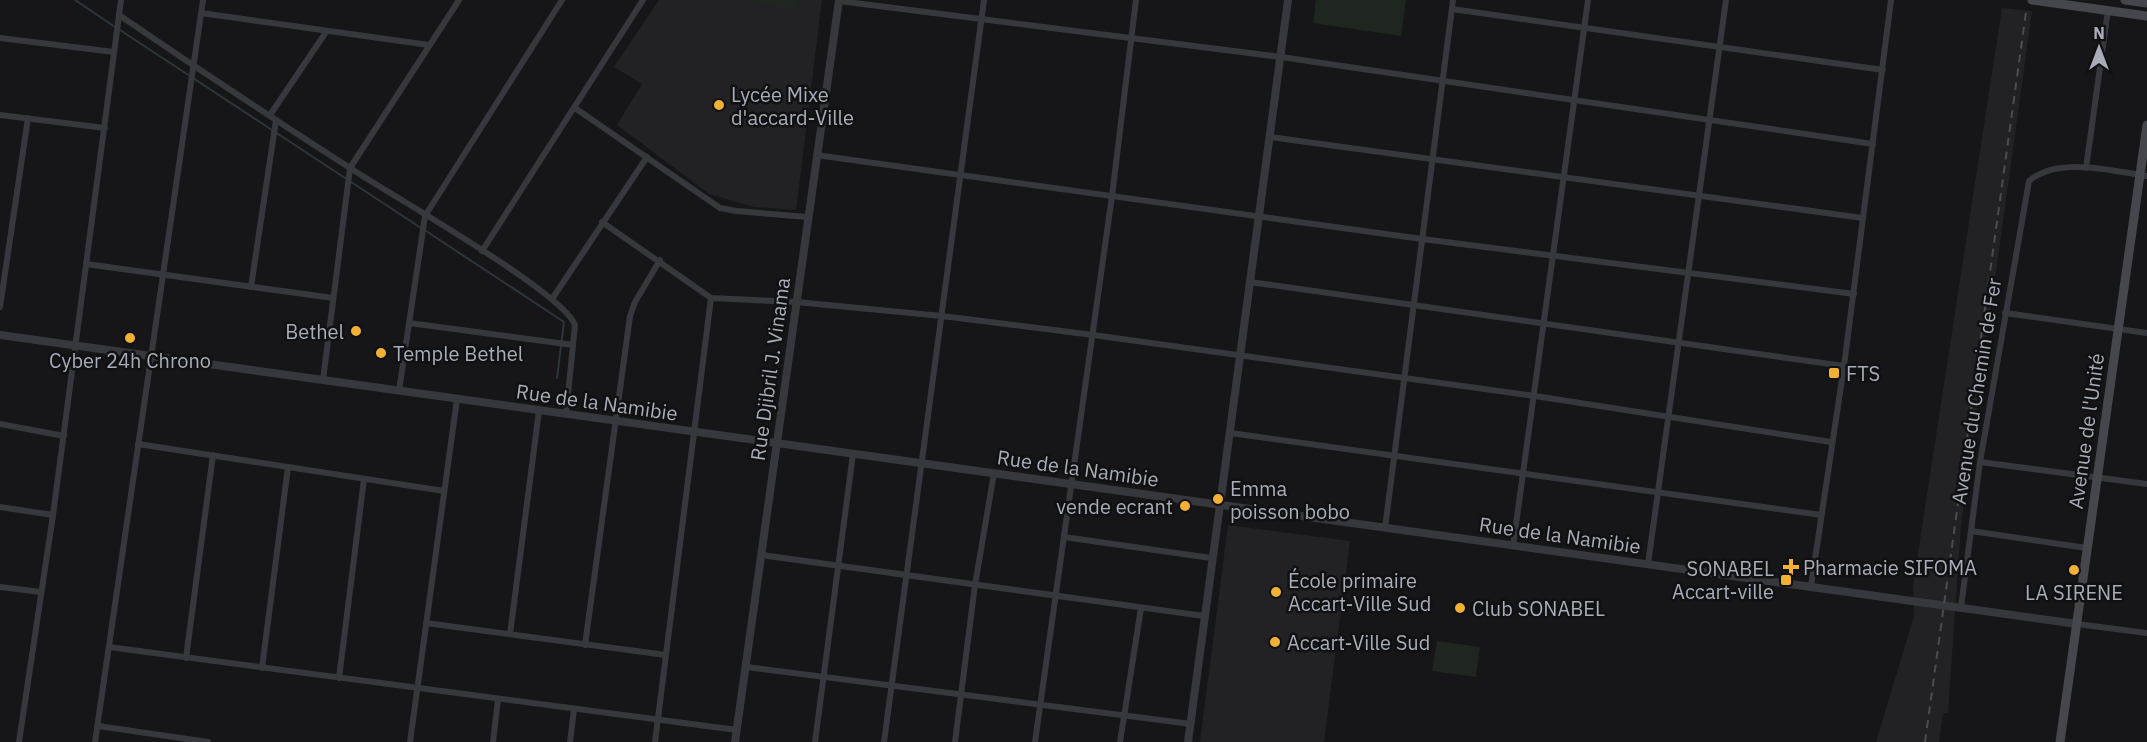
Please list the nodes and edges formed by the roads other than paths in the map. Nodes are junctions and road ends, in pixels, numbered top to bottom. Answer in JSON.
{"nodes":[{"id":1,"x":121,"y":0,"type":"edge"},
{"id":2,"x":203,"y":0,"type":"edge"},
{"id":3,"x":459,"y":0,"type":"edge"},
{"id":4,"x":562,"y":0,"type":"edge"},
{"id":5,"x":643,"y":0,"type":"edge"},
{"id":6,"x":984,"y":0,"type":"edge"},
{"id":7,"x":1136,"y":0,"type":"edge"},
{"id":8,"x":1288,"y":0,"type":"edge"},
{"id":9,"x":1453,"y":0,"type":"edge"},
{"id":10,"x":1588,"y":0,"type":"edge"},
{"id":11,"x":1726,"y":0,"type":"edge"},
{"id":12,"x":1891,"y":0,"type":"edge"},
{"id":13,"x":2032,"y":0,"type":"edge"},
{"id":14,"x":2125,"y":0,"type":"edge"},
{"id":15,"x":839,"y":1,"type":"edge"},
{"id":16,"x":2147,"y":3,"type":"edge"},
{"id":17,"x":1452,"y":9,"type":"junction"},
{"id":18,"x":2108,"y":10,"type":"junction"},
{"id":19,"x":201,"y":13,"type":"junction"},
{"id":20,"x":119,"y":15,"type":"junction"},
{"id":21,"x":2147,"y":16,"type":"edge"},
{"id":22,"x":981,"y":21,"type":"junction"},
{"id":23,"x":1584,"y":29,"type":"junction"},
{"id":24,"x":326,"y":32,"type":"junction"},
{"id":25,"x":0,"y":38,"type":"edge"},
{"id":26,"x":1132,"y":40,"type":"junction"},
{"id":27,"x":429,"y":45,"type":"junction"},
{"id":28,"x":1720,"y":48,"type":"junction"},
{"id":29,"x":114,"y":52,"type":"junction"},
{"id":30,"x":1281,"y":57,"type":"junction"},
{"id":31,"x":193,"y":66,"type":"junction"},
{"id":32,"x":1883,"y":69,"type":"junction"},
{"id":33,"x":1442,"y":81,"type":"junction"},
{"id":34,"x":1573,"y":100,"type":"junction"},
{"id":35,"x":575,"y":108,"type":"junction"},
{"id":36,"x":0,"y":115,"type":"edge"},
{"id":37,"x":270,"y":115,"type":"junction"},
{"id":38,"x":28,"y":118,"type":"junction"},
{"id":39,"x":276,"y":120,"type":"junction"},
{"id":40,"x":1709,"y":120,"type":"junction"},
{"id":41,"x":2147,"y":125,"type":"edge"},
{"id":42,"x":105,"y":128,"type":"junction"},
{"id":43,"x":1270,"y":137,"type":"junction"},
{"id":44,"x":1873,"y":144,"type":"junction"},
{"id":45,"x":816,"y":155,"type":"junction"},
{"id":46,"x":647,"y":157,"type":"junction"},
{"id":47,"x":1431,"y":159,"type":"junction"},
{"id":48,"x":350,"y":168,"type":"junction"},
{"id":49,"x":2086,"y":168,"type":"junction"},
{"id":50,"x":2144,"y":176,"type":"edge"},
{"id":51,"x":961,"y":177,"type":"junction"},
{"id":52,"x":1563,"y":177,"type":"junction"},
{"id":53,"x":1112,"y":196,"type":"junction"},
{"id":54,"x":1698,"y":196,"type":"junction"},
{"id":55,"x":425,"y":216,"type":"junction"},
{"id":56,"x":1259,"y":216,"type":"junction"},
{"id":57,"x":808,"y":217,"type":"junction"},
{"id":58,"x":1863,"y":218,"type":"junction"},
{"id":59,"x":602,"y":222,"type":"junction"},
{"id":60,"x":1422,"y":239,"type":"junction"},
{"id":61,"x":482,"y":251,"type":"junction"},
{"id":62,"x":1552,"y":254,"type":"junction"},
{"id":63,"x":660,"y":260,"type":"junction"},
{"id":64,"x":86,"y":264,"type":"junction"},
{"id":65,"x":1689,"y":272,"type":"junction"},
{"id":66,"x":162,"y":274,"type":"junction"},
{"id":67,"x":1250,"y":282,"type":"junction"},
{"id":68,"x":251,"y":287,"type":"junction"},
{"id":69,"x":1854,"y":294,"type":"junction"},
{"id":70,"x":333,"y":298,"type":"junction"},
{"id":71,"x":711,"y":298,"type":"junction"},
{"id":72,"x":552,"y":299,"type":"junction"},
{"id":73,"x":796,"y":302,"type":"junction"},
{"id":74,"x":1414,"y":306,"type":"junction"},
{"id":75,"x":0,"y":307,"type":"edge"},
{"id":76,"x":2005,"y":313,"type":"junction"},
{"id":77,"x":942,"y":316,"type":"junction"},
{"id":78,"x":410,"y":323,"type":"junction"},
{"id":79,"x":1545,"y":324,"type":"junction"},
{"id":80,"x":2118,"y":329,"type":"junction"},
{"id":81,"x":2147,"y":333,"type":"edge"},
{"id":82,"x":0,"y":335,"type":"edge"},
{"id":83,"x":1093,"y":335,"type":"junction"},
{"id":84,"x":1680,"y":343,"type":"junction"},
{"id":85,"x":573,"y":345,"type":"junction"},
{"id":86,"x":75,"y":347,"type":"junction"},
{"id":87,"x":150,"y":356,"type":"junction"},
{"id":88,"x":1240,"y":357,"type":"junction"},
{"id":89,"x":1844,"y":366,"type":"junction"},
{"id":90,"x":323,"y":380,"type":"junction"},
{"id":91,"x":1403,"y":380,"type":"junction"},
{"id":92,"x":399,"y":391,"type":"junction"},
{"id":93,"x":1535,"y":396,"type":"junction"},
{"id":94,"x":457,"y":399,"type":"junction"},
{"id":95,"x":539,"y":411,"type":"junction"},
{"id":96,"x":566,"y":414,"type":"junction"},
{"id":97,"x":1670,"y":417,"type":"junction"},
{"id":98,"x":617,"y":421,"type":"junction"},
{"id":99,"x":0,"y":424,"type":"edge"},
{"id":100,"x":694,"y":433,"type":"junction"},
{"id":101,"x":1230,"y":433,"type":"junction"},
{"id":102,"x":64,"y":436,"type":"junction"},
{"id":103,"x":1831,"y":442,"type":"junction"},
{"id":104,"x":777,"y":443,"type":"junction"},
{"id":105,"x":138,"y":444,"type":"junction"},
{"id":106,"x":853,"y":454,"type":"junction"},
{"id":107,"x":213,"y":455,"type":"junction"},
{"id":108,"x":1394,"y":456,"type":"junction"},
{"id":109,"x":1980,"y":462,"type":"junction"},
{"id":110,"x":922,"y":463,"type":"junction"},
{"id":111,"x":288,"y":467,"type":"junction"},
{"id":112,"x":993,"y":473,"type":"junction"},
{"id":113,"x":1523,"y":474,"type":"junction"},
{"id":114,"x":2097,"y":477,"type":"junction"},
{"id":115,"x":364,"y":479,"type":"junction"},
{"id":116,"x":1072,"y":484,"type":"junction"},
{"id":117,"x":2147,"y":484,"type":"edge"},
{"id":118,"x":444,"y":491,"type":"junction"},
{"id":119,"x":1659,"y":492,"type":"junction"},
{"id":120,"x":1220,"y":505,"type":"junction"},
{"id":121,"x":0,"y":507,"type":"edge"},
{"id":122,"x":53,"y":515,"type":"junction"},
{"id":123,"x":1821,"y":515,"type":"junction"},
{"id":124,"x":1385,"y":528,"type":"junction"},
{"id":125,"x":1971,"y":531,"type":"junction"},
{"id":126,"x":1064,"y":537,"type":"junction"},
{"id":127,"x":1513,"y":546,"type":"junction"},
{"id":128,"x":2087,"y":548,"type":"junction"},
{"id":129,"x":761,"y":555,"type":"junction"},
{"id":130,"x":1212,"y":558,"type":"junction"},
{"id":131,"x":1648,"y":564,"type":"junction"},
{"id":132,"x":840,"y":566,"type":"junction"},
{"id":133,"x":906,"y":575,"type":"junction"},
{"id":134,"x":975,"y":585,"type":"junction"},
{"id":135,"x":0,"y":586,"type":"edge"},
{"id":136,"x":1811,"y":586,"type":"junction"},
{"id":137,"x":41,"y":592,"type":"junction"},
{"id":138,"x":1056,"y":596,"type":"junction"},
{"id":139,"x":1141,"y":608,"type":"junction"},
{"id":140,"x":1961,"y":608,"type":"junction"},
{"id":141,"x":1204,"y":616,"type":"junction"},
{"id":142,"x":426,"y":623,"type":"junction"},
{"id":143,"x":2077,"y":624,"type":"junction"},
{"id":144,"x":2147,"y":633,"type":"edge"},
{"id":145,"x":510,"y":634,"type":"junction"},
{"id":146,"x":585,"y":645,"type":"junction"},
{"id":147,"x":109,"y":647,"type":"junction"},
{"id":148,"x":666,"y":656,"type":"junction"},
{"id":149,"x":186,"y":658,"type":"junction"},
{"id":150,"x":747,"y":667,"type":"junction"},
{"id":151,"x":262,"y":668,"type":"junction"},
{"id":152,"x":825,"y":677,"type":"junction"},
{"id":153,"x":339,"y":678,"type":"junction"},
{"id":154,"x":893,"y":686,"type":"junction"},
{"id":155,"x":417,"y":688,"type":"junction"},
{"id":156,"x":962,"y":694,"type":"junction"},
{"id":157,"x":498,"y":699,"type":"junction"},
{"id":158,"x":1041,"y":705,"type":"junction"},
{"id":159,"x":574,"y":709,"type":"junction"},
{"id":160,"x":1124,"y":715,"type":"junction"},
{"id":161,"x":658,"y":720,"type":"junction"},
{"id":162,"x":1191,"y":724,"type":"junction"},
{"id":163,"x":98,"y":726,"type":"junction"},
{"id":164,"x":737,"y":730,"type":"junction"},
{"id":165,"x":19,"y":742,"type":"edge"},
{"id":166,"x":95,"y":742,"type":"edge"},
{"id":167,"x":208,"y":742,"type":"edge"},
{"id":168,"x":410,"y":742,"type":"edge"},
{"id":169,"x":493,"y":742,"type":"edge"},
{"id":170,"x":570,"y":742,"type":"edge"},
{"id":171,"x":655,"y":742,"type":"edge"},
{"id":172,"x":735,"y":742,"type":"edge"},
{"id":173,"x":815,"y":742,"type":"edge"},
{"id":174,"x":884,"y":742,"type":"edge"},
{"id":175,"x":955,"y":742,"type":"edge"},
{"id":176,"x":1035,"y":742,"type":"edge"},
{"id":177,"x":1120,"y":742,"type":"edge"},
{"id":178,"x":1188,"y":742,"type":"edge"},
{"id":179,"x":2060,"y":742,"type":"edge"}],
"edges":[{"from":1,"to":20,"type":"street"},
{"from":2,"to":19,"type":"street"},
{"from":3,"to":27,"type":"street"},
{"from":4,"to":55,"type":"street"},
{"from":5,"to":35,"type":"street"},
{"from":6,"to":22,"type":"street"},
{"from":7,"to":26,"type":"street"},
{"from":8,"to":30,"type":"street"},
{"from":9,"to":17,"type":"street"},
{"from":10,"to":23,"type":"street"},
{"from":11,"to":28,"type":"street"},
{"from":12,"to":32,"type":"street"},
{"from":13,"to":18,"type":"main road"},
{"from":14,"to":16,"type":"main road"},
{"from":15,"to":22,"type":"street"},
{"from":15,"to":45,"type":"street","name":"Rue Djibril J. Vinama"},
{"from":17,"to":23,"type":"street"},
{"from":17,"to":33,"type":"street"},
{"from":18,"to":21,"type":"main road"},
{"from":18,"to":49,"type":"street"},
{"from":19,"to":24,"type":"street"},
{"from":19,"to":31,"type":"street"},
{"from":20,"to":29,"type":"street"},
{"from":20,"to":31,"type":"street"},
{"from":22,"to":26,"type":"street"},
{"from":22,"to":51,"type":"street"},
{"from":23,"to":28,"type":"street"},
{"from":23,"to":34,"type":"street"},
{"from":24,"to":27,"type":"street"},
{"from":24,"to":37,"type":"street"},
{"from":25,"to":29,"type":"street"},
{"from":26,"to":30,"type":"street"},
{"from":26,"to":53,"type":"street"},
{"from":27,"to":48,"type":"street"},
{"from":28,"to":32,"type":"street"},
{"from":28,"to":40,"type":"street"},
{"from":29,"to":42,"type":"street"},
{"from":30,"to":33,"type":"street"},
{"from":30,"to":43,"type":"street"},
{"from":31,"to":37,"type":"street"},
{"from":31,"to":66,"type":"street"},
{"from":32,"to":44,"type":"street"},
{"from":33,"to":34,"type":"street"},
{"from":33,"to":47,"type":"street"},
{"from":34,"to":40,"type":"street"},
{"from":34,"to":52,"type":"street"},
{"from":35,"to":46,"type":"street"},
{"from":35,"to":61,"type":"street"},
{"from":36,"to":38,"type":"street"},
{"from":37,"to":39,"type":"street"},
{"from":38,"to":42,"type":"street"},
{"from":38,"to":75,"type":"street"},
{"from":39,"to":48,"type":"street"},
{"from":39,"to":68,"type":"street"},
{"from":40,"to":44,"type":"street"},
{"from":40,"to":54,"type":"street"},
{"from":41,"to":50,"type":"main road","name":"Avenue de l'Unité"},
{"from":42,"to":64,"type":"street"},
{"from":43,"to":47,"type":"street"},
{"from":43,"to":56,"type":"street"},
{"from":44,"to":58,"type":"street"},
{"from":45,"to":51,"type":"street"},
{"from":45,"to":57,"type":"street","name":"Rue Djibril J. Vinama"},
{"from":46,"to":57,"type":"street"},
{"from":46,"to":59,"type":"street"},
{"from":47,"to":52,"type":"street"},
{"from":47,"to":60,"type":"street"},
{"from":48,"to":55,"type":"street"},
{"from":48,"to":70,"type":"street"},
{"from":49,"to":50,"type":"street"},
{"from":49,"to":76,"type":"street","name":"Avenue du Chemin de Fer"},
{"from":50,"to":80,"type":"main road","name":"Avenue de l'Unité"},
{"from":51,"to":53,"type":"street"},
{"from":51,"to":77,"type":"street"},
{"from":52,"to":54,"type":"street"},
{"from":52,"to":62,"type":"street"},
{"from":53,"to":56,"type":"street"},
{"from":53,"to":83,"type":"street"},
{"from":54,"to":58,"type":"street"},
{"from":54,"to":65,"type":"street"},
{"from":55,"to":61,"type":"street"},
{"from":55,"to":78,"type":"street"},
{"from":56,"to":60,"type":"street"},
{"from":56,"to":67,"type":"street"},
{"from":57,"to":73,"type":"street","name":"Rue Djibril J. Vinama"},
{"from":58,"to":69,"type":"street"},
{"from":59,"to":63,"type":"street"},
{"from":59,"to":72,"type":"street"},
{"from":60,"to":62,"type":"street"},
{"from":60,"to":74,"type":"street"},
{"from":61,"to":72,"type":"street"},
{"from":62,"to":65,"type":"street"},
{"from":62,"to":79,"type":"street"},
{"from":63,"to":71,"type":"street"},
{"from":63,"to":98,"type":"street"},
{"from":64,"to":66,"type":"street"},
{"from":64,"to":86,"type":"street"},
{"from":65,"to":69,"type":"street"},
{"from":65,"to":84,"type":"street"},
{"from":66,"to":68,"type":"street"},
{"from":66,"to":87,"type":"street"},
{"from":67,"to":74,"type":"street"},
{"from":67,"to":88,"type":"street"},
{"from":68,"to":70,"type":"street"},
{"from":69,"to":89,"type":"street"},
{"from":70,"to":90,"type":"street"},
{"from":71,"to":73,"type":"street"},
{"from":71,"to":100,"type":"street"},
{"from":72,"to":85,"type":"street"},
{"from":73,"to":77,"type":"street"},
{"from":73,"to":104,"type":"street","name":"Rue Djibril J. Vinama"},
{"from":74,"to":79,"type":"street"},
{"from":74,"to":91,"type":"street"},
{"from":76,"to":80,"type":"street"},
{"from":76,"to":109,"type":"street","name":"Avenue du Chemin de Fer"},
{"from":77,"to":83,"type":"street"},
{"from":77,"to":110,"type":"street"},
{"from":78,"to":85,"type":"street"},
{"from":78,"to":92,"type":"street"},
{"from":79,"to":84,"type":"street"},
{"from":79,"to":93,"type":"street"},
{"from":80,"to":81,"type":"street"},
{"from":80,"to":114,"type":"main road","name":"Avenue de l'Unité"},
{"from":82,"to":86,"type":"street","name":"Rue de la Namibie"},
{"from":83,"to":88,"type":"street"},
{"from":83,"to":116,"type":"street"},
{"from":84,"to":89,"type":"street"},
{"from":84,"to":97,"type":"street"},
{"from":85,"to":96,"type":"street"},
{"from":86,"to":87,"type":"street","name":"Rue de la Namibie"},
{"from":86,"to":102,"type":"street"},
{"from":87,"to":90,"type":"street","name":"Rue de la Namibie"},
{"from":87,"to":105,"type":"street"},
{"from":88,"to":91,"type":"street"},
{"from":88,"to":101,"type":"street"},
{"from":89,"to":103,"type":"street"},
{"from":90,"to":92,"type":"street","name":"Rue de la Namibie"},
{"from":91,"to":93,"type":"street"},
{"from":91,"to":108,"type":"street"},
{"from":92,"to":94,"type":"street","name":"Rue de la Namibie"},
{"from":93,"to":97,"type":"street"},
{"from":93,"to":113,"type":"street"},
{"from":94,"to":95,"type":"street","name":"Rue de la Namibie"},
{"from":94,"to":118,"type":"street"},
{"from":95,"to":96,"type":"street","name":"Rue de la Namibie"},
{"from":95,"to":145,"type":"street"},
{"from":96,"to":98,"type":"street","name":"Rue de la Namibie"},
{"from":97,"to":103,"type":"street"},
{"from":97,"to":119,"type":"street"},
{"from":98,"to":100,"type":"street","name":"Rue de la Namibie"},
{"from":98,"to":146,"type":"street"},
{"from":99,"to":102,"type":"street"},
{"from":100,"to":104,"type":"street","name":"Rue de la Namibie"},
{"from":100,"to":148,"type":"street"},
{"from":101,"to":108,"type":"street"},
{"from":101,"to":120,"type":"street"},
{"from":102,"to":122,"type":"street"},
{"from":103,"to":123,"type":"street"},
{"from":104,"to":106,"type":"street","name":"Rue de la Namibie"},
{"from":104,"to":129,"type":"street","name":"Rue Djibril J. Vinama"},
{"from":105,"to":107,"type":"street"},
{"from":105,"to":147,"type":"street"},
{"from":106,"to":110,"type":"street","name":"Rue de la Namibie"},
{"from":106,"to":132,"type":"street"},
{"from":107,"to":111,"type":"street"},
{"from":107,"to":149,"type":"street"},
{"from":108,"to":113,"type":"street"},
{"from":108,"to":124,"type":"street"},
{"from":109,"to":114,"type":"street"},
{"from":109,"to":125,"type":"street","name":"Avenue du Chemin de Fer"},
{"from":110,"to":112,"type":"street","name":"Rue de la Namibie"},
{"from":110,"to":133,"type":"street"},
{"from":111,"to":115,"type":"street"},
{"from":111,"to":151,"type":"street"},
{"from":112,"to":116,"type":"street","name":"Rue de la Namibie"},
{"from":112,"to":134,"type":"street"},
{"from":113,"to":119,"type":"street"},
{"from":113,"to":127,"type":"street"},
{"from":114,"to":117,"type":"street"},
{"from":114,"to":128,"type":"main road","name":"Avenue de l'Unité"},
{"from":115,"to":118,"type":"street"},
{"from":115,"to":153,"type":"street"},
{"from":116,"to":120,"type":"street","name":"Rue de la Namibie"},
{"from":116,"to":126,"type":"street"},
{"from":118,"to":142,"type":"street"},
{"from":119,"to":123,"type":"street"},
{"from":119,"to":131,"type":"street"},
{"from":120,"to":124,"type":"street","name":"Rue de la Namibie"},
{"from":120,"to":130,"type":"street"},
{"from":121,"to":122,"type":"street"},
{"from":122,"to":137,"type":"street"},
{"from":123,"to":136,"type":"street"},
{"from":124,"to":127,"type":"street","name":"Rue de la Namibie"},
{"from":125,"to":128,"type":"street"},
{"from":125,"to":140,"type":"street","name":"Avenue du Chemin de Fer"},
{"from":126,"to":130,"type":"street"},
{"from":126,"to":138,"type":"street"},
{"from":127,"to":131,"type":"street","name":"Rue de la Namibie"},
{"from":128,"to":143,"type":"main road","name":"Avenue de l'Unité"},
{"from":129,"to":132,"type":"street"},
{"from":129,"to":150,"type":"street","name":"Rue Djibril J. Vinama"},
{"from":130,"to":141,"type":"street"},
{"from":131,"to":136,"type":"street","name":"Rue de la Namibie"},
{"from":132,"to":133,"type":"street"},
{"from":132,"to":152,"type":"street"},
{"from":133,"to":134,"type":"street"},
{"from":133,"to":154,"type":"street"},
{"from":134,"to":138,"type":"street"},
{"from":134,"to":156,"type":"street"},
{"from":135,"to":137,"type":"street"},
{"from":136,"to":140,"type":"street","name":"Rue de la Namibie"},
{"from":137,"to":165,"type":"street"},
{"from":138,"to":139,"type":"street"},
{"from":138,"to":158,"type":"street"},
{"from":139,"to":141,"type":"street"},
{"from":139,"to":160,"type":"street"},
{"from":140,"to":143,"type":"street","name":"Rue de la Namibie"},
{"from":141,"to":162,"type":"street"},
{"from":142,"to":145,"type":"street"},
{"from":142,"to":155,"type":"street"},
{"from":143,"to":144,"type":"street"},
{"from":143,"to":179,"type":"main road","name":"Avenue de l'Unité"},
{"from":145,"to":146,"type":"street"},
{"from":146,"to":148,"type":"street"},
{"from":147,"to":149,"type":"street"},
{"from":147,"to":163,"type":"street"},
{"from":148,"to":161,"type":"street"},
{"from":149,"to":151,"type":"street"},
{"from":150,"to":152,"type":"street"},
{"from":150,"to":164,"type":"street","name":"Rue Djibril J. Vinama"},
{"from":151,"to":153,"type":"street"},
{"from":152,"to":154,"type":"street"},
{"from":152,"to":173,"type":"street"},
{"from":153,"to":155,"type":"street"},
{"from":154,"to":156,"type":"street"},
{"from":154,"to":174,"type":"street"},
{"from":155,"to":157,"type":"street"},
{"from":155,"to":168,"type":"street"},
{"from":156,"to":158,"type":"street"},
{"from":156,"to":175,"type":"street"},
{"from":157,"to":159,"type":"street"},
{"from":157,"to":169,"type":"street"},
{"from":158,"to":160,"type":"street"},
{"from":158,"to":176,"type":"street"},
{"from":159,"to":161,"type":"street"},
{"from":159,"to":170,"type":"street"},
{"from":160,"to":162,"type":"street"},
{"from":160,"to":177,"type":"street"},
{"from":161,"to":164,"type":"street"},
{"from":161,"to":171,"type":"street"},
{"from":162,"to":178,"type":"street"},
{"from":163,"to":166,"type":"street"},
{"from":163,"to":167,"type":"street"},
{"from":164,"to":172,"type":"street","name":"Rue Djibril J. Vinama"}]}
